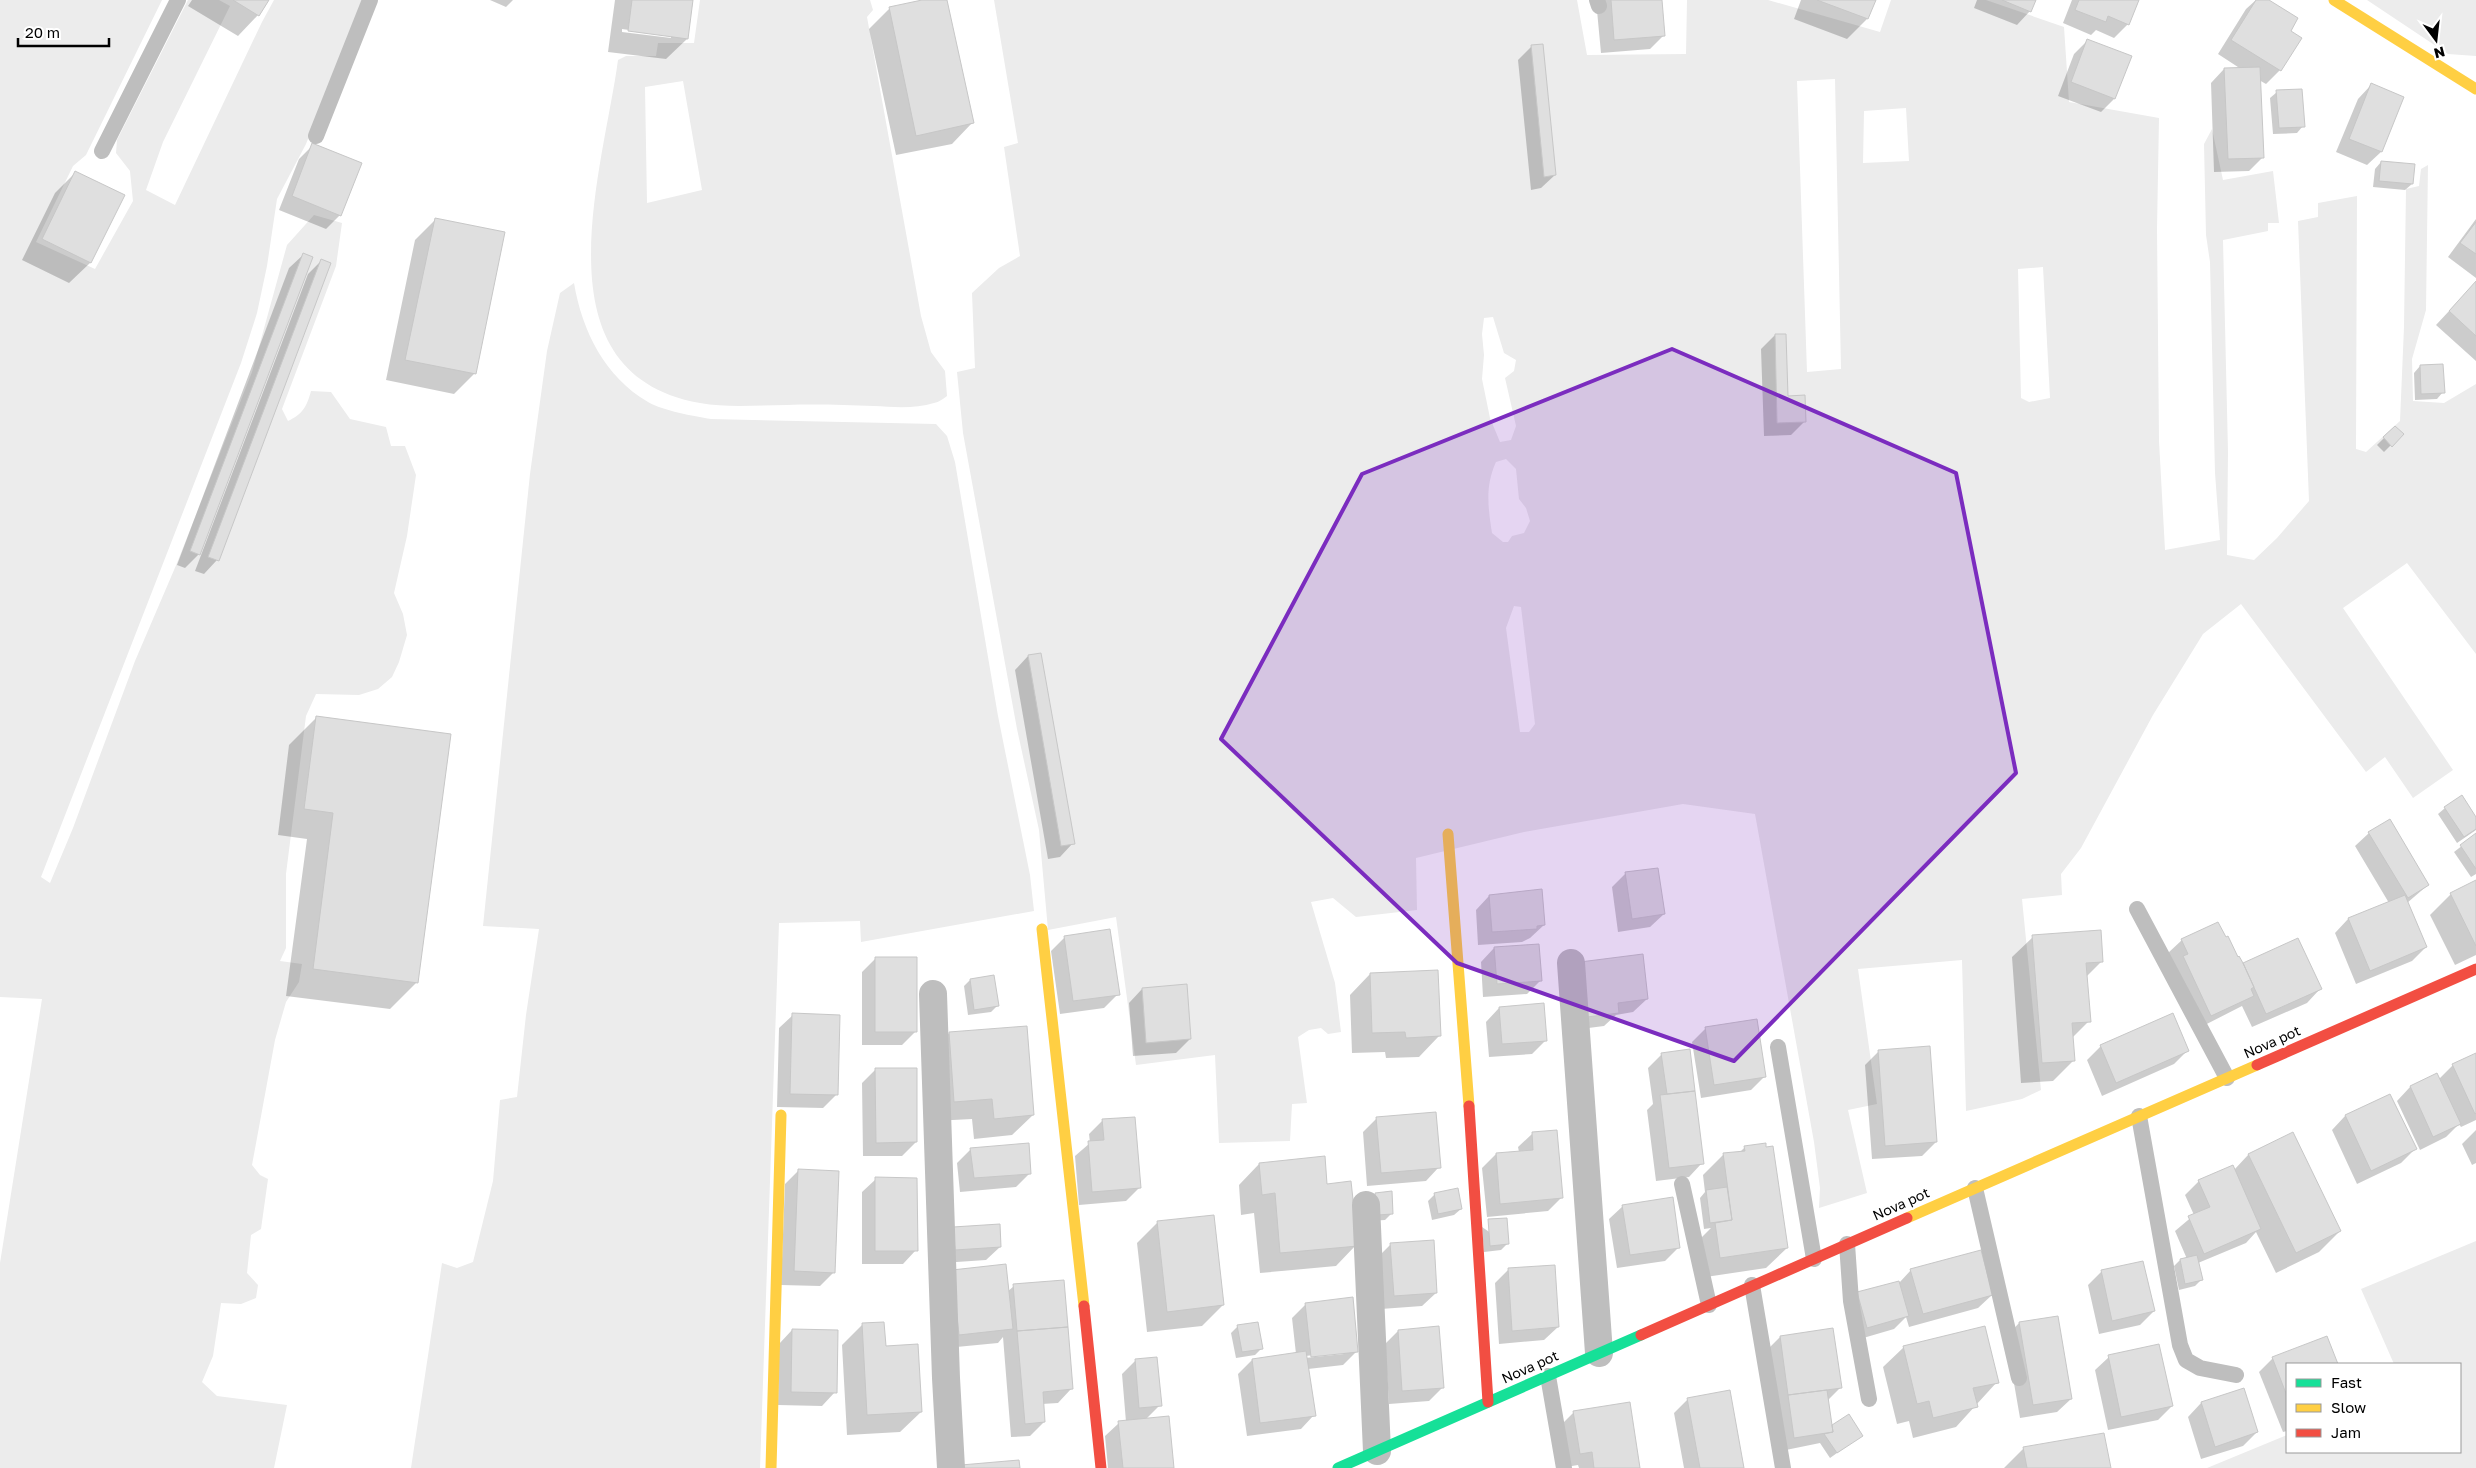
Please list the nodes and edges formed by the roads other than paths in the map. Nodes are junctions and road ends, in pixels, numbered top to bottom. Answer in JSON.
{"nodes":[{"id":1,"x":178,"y":0,"type":"edge"},
{"id":2,"x":370,"y":0,"type":"edge"},
{"id":3,"x":2334,"y":0,"type":"edge"},
{"id":4,"x":2476,"y":89,"type":"edge"},
{"id":5,"x":316,"y":136,"type":"dead end"},
{"id":6,"x":102,"y":151,"type":"dead end"},
{"id":7,"x":1448,"y":834,"type":"dead end"},
{"id":8,"x":2137,"y":909,"type":"dead end"},
{"id":9,"x":1042,"y":930,"type":"dead end"},
{"id":10,"x":1571,"y":962,"type":"dead end"},
{"id":11,"x":2476,"y":969,"type":"edge"},
{"id":12,"x":932,"y":994,"type":"dead end"},
{"id":13,"x":1778,"y":1047,"type":"dead end"},
{"id":14,"x":2227,"y":1078,"type":"junction"},
{"id":15,"x":781,"y":1115,"type":"dead end"},
{"id":16,"x":2139,"y":1116,"type":"junction"},
{"id":17,"x":1682,"y":1184,"type":"dead end"},
{"id":18,"x":1975,"y":1188,"type":"junction"},
{"id":19,"x":1366,"y":1205,"type":"dead end"},
{"id":20,"x":1848,"y":1244,"type":"junction"},
{"id":21,"x":1814,"y":1259,"type":"junction"},
{"id":22,"x":1752,"y":1285,"type":"junction"},
{"id":23,"x":1709,"y":1305,"type":"junction"},
{"id":24,"x":1599,"y":1353,"type":"junction"},
{"id":25,"x":2236,"y":1375,"type":"dead end"},
{"id":26,"x":1548,"y":1376,"type":"junction"},
{"id":27,"x":2019,"y":1378,"type":"dead end"},
{"id":28,"x":1869,"y":1399,"type":"dead end"},
{"id":29,"x":1488,"y":1402,"type":"junction"},
{"id":30,"x":1377,"y":1451,"type":"junction"},
{"id":31,"x":771,"y":1468,"type":"edge"},
{"id":32,"x":951,"y":1468,"type":"edge"},
{"id":33,"x":1101,"y":1468,"type":"edge"},
{"id":34,"x":1340,"y":1468,"type":"edge"},
{"id":35,"x":1564,"y":1468,"type":"edge"},
{"id":36,"x":1783,"y":1468,"type":"edge"}],
"edges":[{"from":1,"to":6,"type":"lane"},
{"from":2,"to":5,"type":"lane"},
{"from":3,"to":4,"type":"street"},
{"from":7,"to":29,"type":"street"},
{"from":8,"to":14,"type":"lane"},
{"from":9,"to":33,"type":"street"},
{"from":10,"to":24,"type":"street"},
{"from":11,"to":14,"type":"street","name":"Nova pot"},
{"from":12,"to":32,"type":"street"},
{"from":13,"to":21,"type":"lane"},
{"from":14,"to":16,"type":"street","name":"Nova pot"},
{"from":15,"to":31,"type":"street"},
{"from":16,"to":18,"type":"street","name":"Nova pot"},
{"from":16,"to":25,"type":"lane"},
{"from":17,"to":23,"type":"lane"},
{"from":18,"to":20,"type":"street","name":"Nova pot"},
{"from":18,"to":27,"type":"lane"},
{"from":19,"to":30,"type":"street"},
{"from":20,"to":21,"type":"street","name":"Nova pot"},
{"from":20,"to":28,"type":"lane"},
{"from":21,"to":22,"type":"street","name":"Nova pot"},
{"from":22,"to":23,"type":"street","name":"Nova pot"},
{"from":22,"to":36,"type":"lane"},
{"from":23,"to":24,"type":"street","name":"Nova pot"},
{"from":24,"to":26,"type":"street","name":"Nova pot"},
{"from":26,"to":29,"type":"street","name":"Nova pot"},
{"from":26,"to":35,"type":"lane"},
{"from":29,"to":30,"type":"street","name":"Nova pot"},
{"from":30,"to":34,"type":"street","name":"Nova pot"}]}
